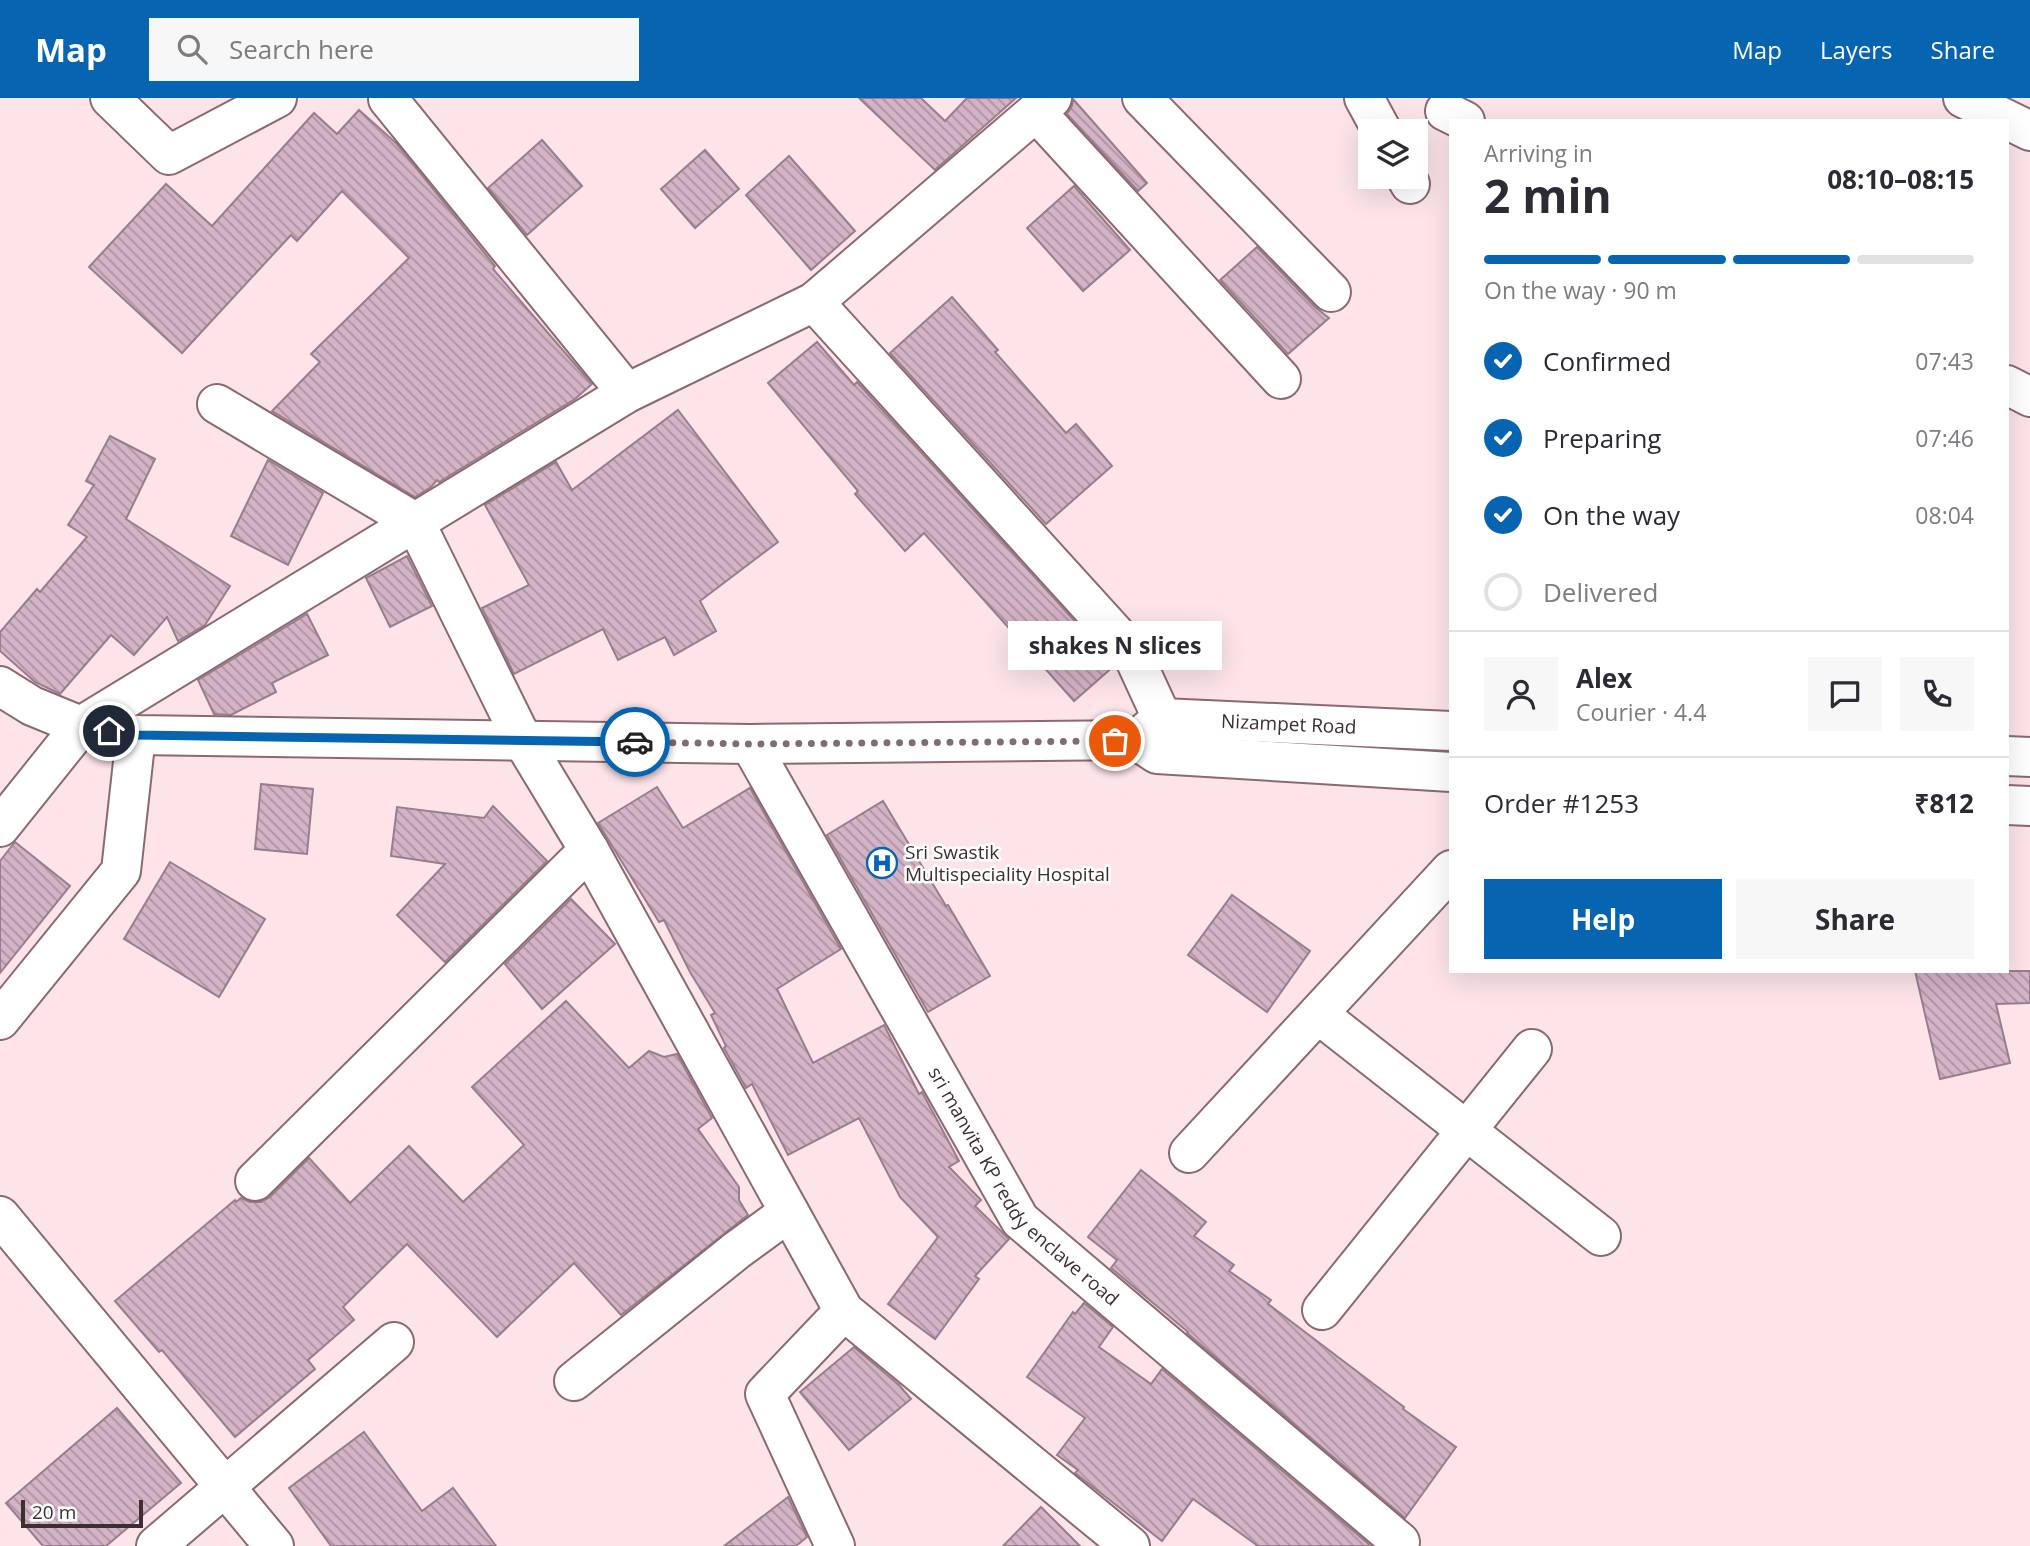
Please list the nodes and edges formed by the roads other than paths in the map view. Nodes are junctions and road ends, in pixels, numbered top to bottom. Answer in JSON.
{"nodes":[{"id":1,"x":110,"y":98,"type":"edge"},
{"id":2,"x":277,"y":98,"type":"edge"},
{"id":3,"x":383,"y":98,"type":"edge"},
{"id":4,"x":1142,"y":98,"type":"edge"},
{"id":5,"x":1364,"y":98,"type":"edge"},
{"id":6,"x":1963,"y":98,"type":"edge"},
{"id":7,"x":1044,"y":105,"type":"edge"},
{"id":8,"x":2018,"y":116,"type":"edge"},
{"id":9,"x":1375,"y":119,"type":"edge"},
{"id":10,"x":1331,"y":292,"type":"dead end"},
{"id":11,"x":814,"y":302,"type":"junction"},
{"id":12,"x":1281,"y":379,"type":"dead end"},
{"id":13,"x":2009,"y":386,"type":"edge"},
{"id":14,"x":626,"y":393,"type":"junction"},
{"id":15,"x":2030,"y":397,"type":"edge"},
{"id":16,"x":217,"y":404,"type":"dead end"},
{"id":17,"x":415,"y":523,"type":"junction"},
{"id":18,"x":0,"y":686,"type":"edge"},
{"id":19,"x":81,"y":726,"type":"junction"},
{"id":20,"x":1149,"y":729,"type":"junction"},
{"id":21,"x":1449,"y":731,"type":"edge"},
{"id":22,"x":136,"y":735,"type":"junction"},
{"id":23,"x":523,"y":741,"type":"junction"},
{"id":24,"x":750,"y":744,"type":"junction"},
{"id":25,"x":2009,"y":756,"type":"edge"},
{"id":26,"x":2030,"y":757,"type":"edge"},
{"id":27,"x":1449,"y":772,"type":"edge"},
{"id":28,"x":2009,"y":805,"type":"edge"},
{"id":29,"x":2030,"y":806,"type":"edge"},
{"id":30,"x":0,"y":827,"type":"edge"},
{"id":31,"x":589,"y":850,"type":"junction"},
{"id":32,"x":1449,"y":872,"type":"edge"},
{"id":33,"x":1318,"y":1014,"type":"junction"},
{"id":34,"x":0,"y":1020,"type":"edge"},
{"id":35,"x":1532,"y":1049,"type":"dead end"},
{"id":36,"x":1466,"y":1130,"type":"junction"},
{"id":37,"x":1189,"y":1153,"type":"dead end"},
{"id":38,"x":255,"y":1181,"type":"dead end"},
{"id":39,"x":789,"y":1212,"type":"junction"},
{"id":40,"x":0,"y":1216,"type":"edge"},
{"id":41,"x":1601,"y":1236,"type":"dead end"},
{"id":42,"x":1322,"y":1310,"type":"dead end"},
{"id":43,"x":844,"y":1311,"type":"junction"},
{"id":44,"x":394,"y":1342,"type":"dead end"},
{"id":45,"x":574,"y":1381,"type":"dead end"},
{"id":46,"x":226,"y":1488,"type":"junction"},
{"id":47,"x":1400,"y":1542,"type":"dead end"},
{"id":48,"x":830,"y":1544,"type":"edge"},
{"id":49,"x":156,"y":1546,"type":"edge"},
{"id":50,"x":274,"y":1546,"type":"edge"},
{"id":51,"x":1130,"y":1546,"type":"edge"}],
"edges":[{"from":1,"to":2,"type":"street"},
{"from":3,"to":14,"type":"street"},
{"from":4,"to":10,"type":"street"},
{"from":5,"to":9,"type":"street"},
{"from":6,"to":8,"type":"street"},
{"from":7,"to":11,"type":"street"},
{"from":7,"to":12,"type":"street"},
{"from":11,"to":14,"type":"street"},
{"from":11,"to":20,"type":"street"},
{"from":13,"to":15,"type":"street"},
{"from":14,"to":17,"type":"street"},
{"from":16,"to":17,"type":"street"},
{"from":17,"to":19,"type":"street"},
{"from":17,"to":23,"type":"street"},
{"from":18,"to":19,"type":"street","name":"Nizampet Road"},
{"from":19,"to":22,"type":"street","name":"Nizampet Road"},
{"from":19,"to":30,"type":"street"},
{"from":20,"to":21,"type":"street","name":"Nizampet Road"},
{"from":20,"to":24,"type":"street","name":"Nizampet Road"},
{"from":20,"to":27,"type":"street","name":"Nizampet Road"},
{"from":22,"to":23,"type":"street","name":"Nizampet Road"},
{"from":22,"to":34,"type":"street"},
{"from":23,"to":24,"type":"street","name":"Nizampet Road"},
{"from":23,"to":31,"type":"street"},
{"from":24,"to":47,"type":"street","name":"sri manvita KP reddy enclave road"},
{"from":25,"to":26,"type":"street"},
{"from":28,"to":29,"type":"street"},
{"from":31,"to":38,"type":"street"},
{"from":31,"to":39,"type":"street"},
{"from":32,"to":33,"type":"street"},
{"from":33,"to":36,"type":"street"},
{"from":33,"to":37,"type":"street"},
{"from":35,"to":36,"type":"street"},
{"from":36,"to":41,"type":"street"},
{"from":36,"to":42,"type":"street"},
{"from":39,"to":43,"type":"street"},
{"from":39,"to":45,"type":"street"},
{"from":40,"to":46,"type":"street"},
{"from":43,"to":48,"type":"street"},
{"from":43,"to":51,"type":"street"},
{"from":44,"to":46,"type":"street"},
{"from":46,"to":49,"type":"street"},
{"from":46,"to":50,"type":"street"}]}
